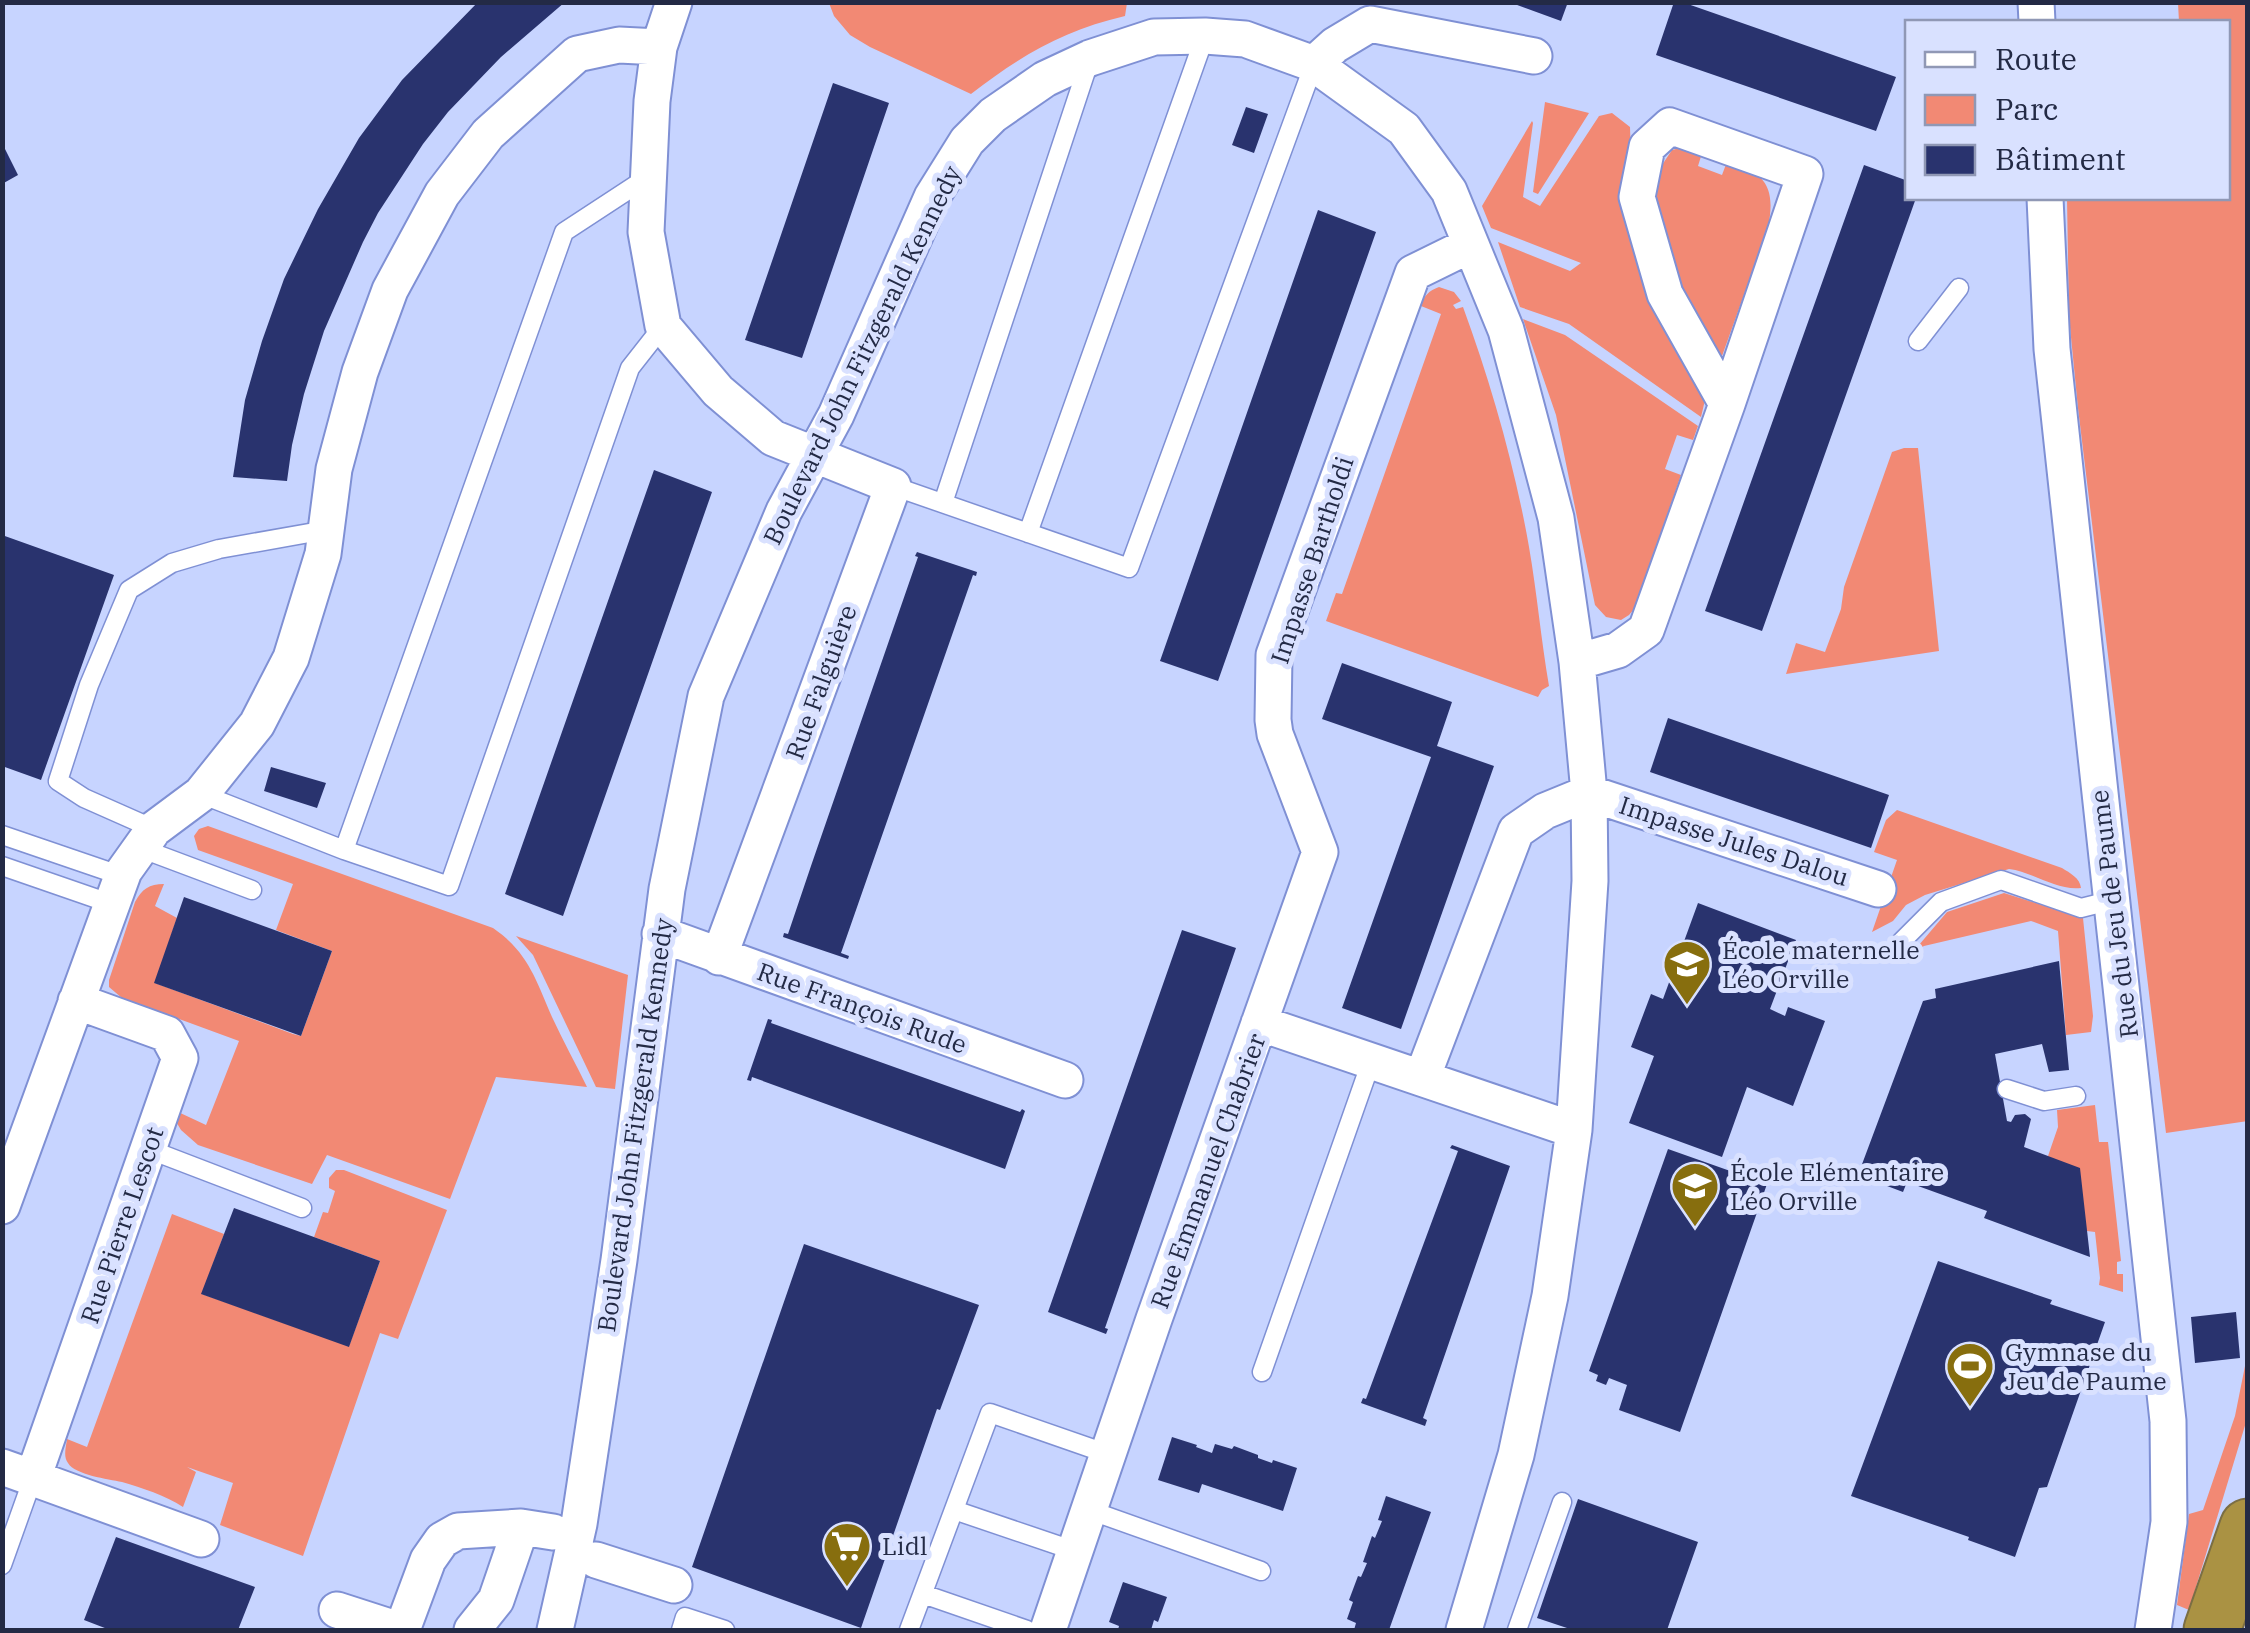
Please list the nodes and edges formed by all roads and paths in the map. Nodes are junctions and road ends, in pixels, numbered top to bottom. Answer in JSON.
{"nodes":[{"id":1,"x":674,"y":2,"type":"edge"},
{"id":2,"x":1205,"y":36,"type":"junction"},
{"id":3,"x":660,"y":47,"type":"junction"},
{"id":4,"x":1534,"y":56,"type":"dead end"},
{"id":5,"x":1090,"y":58,"type":"junction"},
{"id":6,"x":1314,"y":64,"type":"junction"},
{"id":7,"x":648,"y":177,"type":"junction"},
{"id":8,"x":2045,"y":200,"type":"edge"},
{"id":9,"x":1470,"y":245,"type":"junction"},
{"id":10,"x":1959,"y":288,"type":"dead end"},
{"id":11,"x":663,"y":326,"type":"junction"},
{"id":12,"x":1918,"y":341,"type":"dead end"},
{"id":13,"x":1728,"y":404,"type":"junction"},
{"id":14,"x":815,"y":454,"type":"junction"},
{"id":15,"x":894,"y":486,"type":"junction"},
{"id":16,"x":943,"y":503,"type":"junction"},
{"id":17,"x":326,"y":530,"type":"junction"},
{"id":18,"x":1028,"y":533,"type":"junction"},
{"id":19,"x":1578,"y":662,"type":"junction"},
{"id":20,"x":1590,"y":793,"type":"junction"},
{"id":21,"x":202,"y":794,"type":"junction"},
{"id":22,"x":2,"y":836,"type":"edge"},
{"id":23,"x":344,"y":850,"type":"junction"},
{"id":24,"x":132,"y":864,"type":"junction"},
{"id":25,"x":2,"y":866,"type":"edge"},
{"id":26,"x":252,"y":890,"type":"dead end"},
{"id":27,"x":1878,"y":890,"type":"dead end"},
{"id":28,"x":2113,"y":900,"type":"junction"},
{"id":29,"x":660,"y":934,"type":"junction"},
{"id":30,"x":1901,"y":942,"type":"dead end"},
{"id":31,"x":719,"y":957,"type":"junction"},
{"id":32,"x":76,"y":1001,"type":"junction"},
{"id":33,"x":1259,"y":1023,"type":"junction"},
{"id":34,"x":1371,"y":1062,"type":"junction"},
{"id":35,"x":1422,"y":1078,"type":"junction"},
{"id":36,"x":1065,"y":1080,"type":"dead end"},
{"id":37,"x":2007,"y":1089,"type":"dead end"},
{"id":38,"x":2076,"y":1096,"type":"dead end"},
{"id":39,"x":1574,"y":1130,"type":"junction"},
{"id":40,"x":148,"y":1149,"type":"junction"},
{"id":41,"x":2,"y":1206,"type":"edge"},
{"id":42,"x":302,"y":1208,"type":"dead end"},
{"id":43,"x":1262,"y":1372,"type":"dead end"},
{"id":44,"x":1108,"y":1454,"type":"junction"},
{"id":45,"x":18,"y":1473,"type":"edge"},
{"id":46,"x":1562,"y":1502,"type":"dead end"},
{"id":47,"x":954,"y":1510,"type":"junction"},
{"id":48,"x":1089,"y":1510,"type":"junction"},
{"id":49,"x":2248,"y":1527,"type":"edge"},
{"id":50,"x":202,"y":1539,"type":"dead end"},
{"id":51,"x":1075,"y":1552,"type":"junction"},
{"id":52,"x":596,"y":1560,"type":"dead end"},
{"id":53,"x":2,"y":1565,"type":"edge"},
{"id":54,"x":1262,"y":1571,"type":"dead end"},
{"id":55,"x":674,"y":1585,"type":"dead end"},
{"id":56,"x":923,"y":1594,"type":"junction"},
{"id":57,"x":336,"y":1610,"type":"dead end"},
{"id":58,"x":401,"y":1630,"type":"edge"},
{"id":59,"x":472,"y":1630,"type":"edge"},
{"id":60,"x":555,"y":1630,"type":"edge"},
{"id":61,"x":680,"y":1630,"type":"edge"},
{"id":62,"x":725,"y":1630,"type":"edge"},
{"id":63,"x":909,"y":1630,"type":"edge"},
{"id":64,"x":1027,"y":1630,"type":"edge"},
{"id":65,"x":1048,"y":1630,"type":"edge"},
{"id":66,"x":1464,"y":1630,"type":"edge"},
{"id":67,"x":1517,"y":1630,"type":"edge"},
{"id":68,"x":2152,"y":1630,"type":"edge"},
{"id":69,"x":2212,"y":1630,"type":"edge"}],
"edges":[{"from":1,"to":3,"type":"street"},
{"from":2,"to":5,"type":"street","name":"Boulevard John Fitzgerald Kennedy"},
{"from":2,"to":6,"type":"street","name":"Boulevard John Fitzgerald Kennedy"},
{"from":2,"to":18,"type":"lane"},
{"from":3,"to":7,"type":"street"},
{"from":3,"to":17,"type":"street"},
{"from":4,"to":6,"type":"street"},
{"from":5,"to":14,"type":"street","name":"Boulevard John Fitzgerald Kennedy"},
{"from":5,"to":16,"type":"lane"},
{"from":6,"to":9,"type":"street","name":"Boulevard John Fitzgerald Kennedy"},
{"from":6,"to":18,"type":"lane"},
{"from":7,"to":11,"type":"street"},
{"from":7,"to":23,"type":"lane"},
{"from":8,"to":28,"type":"street","name":"Rue du Jeu de Paume"},
{"from":9,"to":19,"type":"street","name":"Boulevard John Fitzgerald Kennedy"},
{"from":9,"to":33,"type":"street","name":"Impasse Bartholdi"},
{"from":10,"to":12,"type":"lane"},
{"from":11,"to":14,"type":"street"},
{"from":11,"to":23,"type":"lane"},
{"from":13,"to":13,"type":"street"},
{"from":13,"to":19,"type":"street"},
{"from":14,"to":15,"type":"street"},
{"from":14,"to":29,"type":"street","name":"Boulevard John Fitzgerald Kennedy"},
{"from":15,"to":16,"type":"lane"},
{"from":15,"to":31,"type":"street","name":"Rue Falguière"},
{"from":16,"to":18,"type":"lane"},
{"from":17,"to":21,"type":"street"},
{"from":17,"to":24,"type":"lane"},
{"from":19,"to":20,"type":"street","name":"Boulevard John Fitzgerald Kennedy"},
{"from":20,"to":27,"type":"street","name":"Impasse Jules Dalou"},
{"from":20,"to":35,"type":"street"},
{"from":20,"to":39,"type":"street","name":"Boulevard John Fitzgerald Kennedy"},
{"from":21,"to":23,"type":"lane"},
{"from":21,"to":24,"type":"street"},
{"from":22,"to":24,"type":"lane"},
{"from":24,"to":25,"type":"lane"},
{"from":24,"to":26,"type":"lane"},
{"from":24,"to":32,"type":"street"},
{"from":28,"to":30,"type":"lane"},
{"from":28,"to":68,"type":"street","name":"Rue du Jeu de Paume"},
{"from":29,"to":31,"type":"street","name":"Rue François Rude"},
{"from":29,"to":60,"type":"street","name":"Boulevard John Fitzgerald Kennedy"},
{"from":31,"to":36,"type":"street","name":"Rue François Rude"},
{"from":32,"to":40,"type":"street","name":"Rue Pierre Lescot"},
{"from":32,"to":41,"type":"street"},
{"from":33,"to":34,"type":"street","name":"Rue Emmanuel Chabrier"},
{"from":33,"to":44,"type":"street","name":"Rue Emmanuel Chabrier"},
{"from":34,"to":35,"type":"street","name":"Rue Emmanuel Chabrier"},
{"from":34,"to":43,"type":"lane"},
{"from":35,"to":39,"type":"street","name":"Rue Emmanuel Chabrier"},
{"from":37,"to":38,"type":"lane"},
{"from":39,"to":66,"type":"street","name":"Boulevard John Fitzgerald Kennedy"},
{"from":40,"to":42,"type":"lane"},
{"from":40,"to":45,"type":"street","name":"Rue Pierre Lescot"},
{"from":44,"to":47,"type":"lane"},
{"from":44,"to":48,"type":"street","name":"Rue Emmanuel Chabrier"},
{"from":45,"to":50,"type":"street"},
{"from":45,"to":53,"type":"lane"},
{"from":46,"to":67,"type":"lane"},
{"from":47,"to":51,"type":"lane"},
{"from":47,"to":56,"type":"lane"},
{"from":48,"to":51,"type":"street","name":"Rue Emmanuel Chabrier"},
{"from":48,"to":54,"type":"lane"},
{"from":49,"to":69,"type":"highway"},
{"from":51,"to":65,"type":"street","name":"Rue Emmanuel Chabrier"},
{"from":52,"to":55,"type":"street"},
{"from":56,"to":63,"type":"lane"},
{"from":56,"to":64,"type":"lane"},
{"from":57,"to":58,"type":"street"},
{"from":58,"to":59,"type":"street"},
{"from":61,"to":62,"type":"lane"}]}
